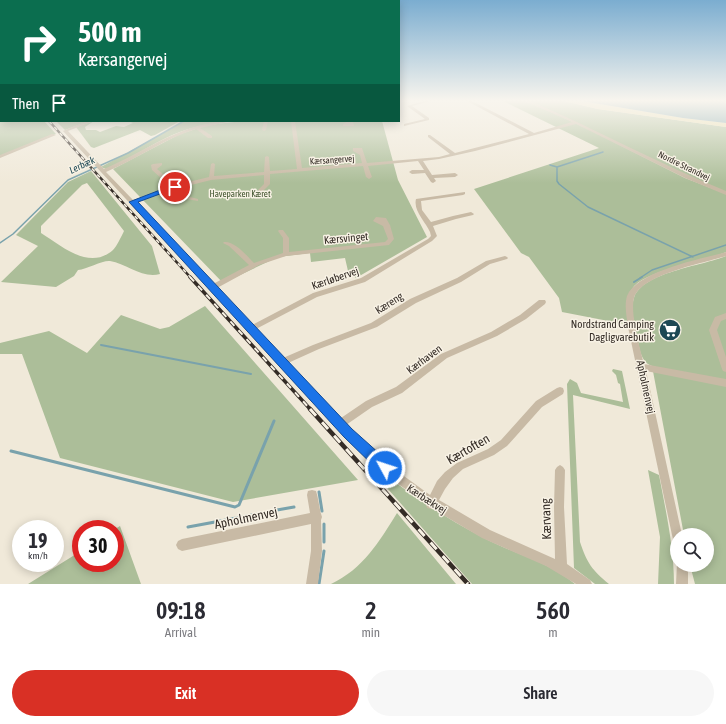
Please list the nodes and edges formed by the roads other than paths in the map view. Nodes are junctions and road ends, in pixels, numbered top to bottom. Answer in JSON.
{"nodes":[{"id":1,"x":72,"y":128,"type":"edge"},
{"id":2,"x":193,"y":128,"type":"edge"},
{"id":3,"x":198,"y":128,"type":"edge"},
{"id":4,"x":294,"y":128,"type":"edge"},
{"id":5,"x":522,"y":128,"type":"edge"},
{"id":6,"x":555,"y":128,"type":"edge"},
{"id":7,"x":586,"y":128,"type":"edge"},
{"id":8,"x":533,"y":134,"type":"junction"},
{"id":9,"x":54,"y":136,"type":"dead end"},
{"id":10,"x":430,"y":136,"type":"dead end"},
{"id":11,"x":210,"y":137,"type":"dead end"},
{"id":12,"x":362,"y":154,"type":"dead end"},
{"id":13,"x":454,"y":155,"type":"junction"},
{"id":14,"x":0,"y":157,"type":"edge"},
{"id":15,"x":267,"y":157,"type":"dead end"},
{"id":16,"x":420,"y":160,"type":"junction"},
{"id":17,"x":213,"y":164,"type":"dead end"},
{"id":18,"x":366,"y":165,"type":"junction"},
{"id":19,"x":100,"y":168,"type":"junction"},
{"id":20,"x":154,"y":169,"type":"dead end"},
{"id":21,"x":300,"y":170,"type":"junction"},
{"id":22,"x":427,"y":171,"type":"junction"},
{"id":23,"x":412,"y":172,"type":"dead end"},
{"id":24,"x":267,"y":173,"type":"junction"},
{"id":25,"x":455,"y":175,"type":"dead end"},
{"id":26,"x":369,"y":177,"type":"dead end"},
{"id":27,"x":211,"y":178,"type":"junction"},
{"id":28,"x":175,"y":187,"type":"junction"},
{"id":29,"x":261,"y":190,"type":"dead end"},
{"id":30,"x":464,"y":193,"type":"dead end"},
{"id":31,"x":726,"y":193,"type":"edge"},
{"id":32,"x":196,"y":200,"type":"dead end"},
{"id":33,"x":133,"y":202,"type":"junction"},
{"id":34,"x":471,"y":214,"type":"dead end"},
{"id":35,"x":429,"y":225,"type":"junction"},
{"id":36,"x":386,"y":226,"type":"dead end"},
{"id":37,"x":281,"y":231,"type":"dead end"},
{"id":38,"x":226,"y":243,"type":"dead end"},
{"id":39,"x":286,"y":254,"type":"junction"},
{"id":40,"x":726,"y":254,"type":"edge"},
{"id":41,"x":505,"y":258,"type":"dead end"},
{"id":42,"x":253,"y":265,"type":"junction"},
{"id":43,"x":211,"y":288,"type":"junction"},
{"id":44,"x":542,"y":302,"type":"dead end"},
{"id":45,"x":726,"y":316,"type":"edge"},
{"id":46,"x":250,"y":329,"type":"junction"},
{"id":47,"x":282,"y":362,"type":"junction"},
{"id":48,"x":642,"y":367,"type":"junction"},
{"id":49,"x":726,"y":369,"type":"edge"},
{"id":50,"x":726,"y":383,"type":"edge"},
{"id":51,"x":560,"y":391,"type":"dead end"},
{"id":52,"x":340,"y":424,"type":"junction"},
{"id":53,"x":560,"y":470,"type":"dead end"},
{"id":54,"x":312,"y":495,"type":"dead end"},
{"id":55,"x":431,"y":504,"type":"junction"},
{"id":56,"x":317,"y":517,"type":"junction"},
{"id":57,"x":675,"y":528,"type":"edge"},
{"id":58,"x":182,"y":545,"type":"dead end"},
{"id":59,"x":561,"y":567,"type":"junction"},
{"id":60,"x":682,"y":572,"type":"edge"},
{"id":61,"x":312,"y":584,"type":"edge"},
{"id":62,"x":586,"y":584,"type":"edge"},
{"id":63,"x":682,"y":584,"type":"edge"}],
"edges":[{"from":1,"to":19,"type":"street","name":"Kærbækvej"},
{"from":2,"to":19,"type":"street"},
{"from":3,"to":11,"type":"street"},
{"from":4,"to":21,"type":"street","name":"Kærsangervej"},
{"from":5,"to":8,"type":"street"},
{"from":6,"to":8,"type":"street","name":"Kærsangervej"},
{"from":7,"to":31,"type":"street","name":"Nordre Strandvej"},
{"from":8,"to":13,"type":"street","name":"Kærsangervej"},
{"from":9,"to":14,"type":"street"},
{"from":10,"to":13,"type":"street"},
{"from":12,"to":18,"type":"street","name":"Kærsangervej"},
{"from":13,"to":16,"type":"street","name":"Kærsangervej"},
{"from":15,"to":24,"type":"street"},
{"from":16,"to":18,"type":"street","name":"Kærsangervej"},
{"from":16,"to":22,"type":"street"},
{"from":17,"to":27,"type":"street"},
{"from":18,"to":21,"type":"street","name":"Kærsangervej"},
{"from":18,"to":26,"type":"street","name":"Kærsangervej"},
{"from":19,"to":33,"type":"street","name":"Kærbækvej"},
{"from":20,"to":28,"type":"street"},
{"from":21,"to":24,"type":"street","name":"Kærsangervej"},
{"from":22,"to":23,"type":"street"},
{"from":22,"to":25,"type":"street"},
{"from":24,"to":27,"type":"street","name":"Kærsangervej"},
{"from":24,"to":29,"type":"street"},
{"from":27,"to":28,"type":"street","name":"Kærsangervej"},
{"from":28,"to":32,"type":"street"},
{"from":28,"to":33,"type":"street","name":"Kærsangervej"},
{"from":30,"to":35,"type":"street","name":"Kærløbervej"},
{"from":33,"to":43,"type":"street","name":"Kærbækvej"},
{"from":34,"to":35,"type":"street"},
{"from":35,"to":46,"type":"street","name":"Kærløbervej"},
{"from":36,"to":39,"type":"street","name":"Kærsvinget"},
{"from":37,"to":39,"type":"street"},
{"from":38,"to":42,"type":"street"},
{"from":39,"to":42,"type":"street","name":"Kærsvinget"},
{"from":40,"to":48,"type":"street","name":"Apholmenvej"},
{"from":41,"to":47,"type":"street","name":"Kæreng"},
{"from":42,"to":43,"type":"street","name":"Kærsvinget"},
{"from":43,"to":46,"type":"street","name":"Kærbækvej"},
{"from":44,"to":52,"type":"street","name":"Kærhaven"},
{"from":45,"to":49,"type":"street"},
{"from":46,"to":47,"type":"street","name":"Kærbækvej"},
{"from":47,"to":52,"type":"street","name":"Kærbækvej"},
{"from":48,"to":50,"type":"street"},
{"from":48,"to":57,"type":"street","name":"Apholmenvej"},
{"from":51,"to":55,"type":"street","name":"Kærtoften"},
{"from":52,"to":55,"type":"street","name":"Kærbækvej"},
{"from":53,"to":59,"type":"street","name":"Kærvang"},
{"from":54,"to":56,"type":"street"},
{"from":55,"to":59,"type":"street","name":"Kærbækvej"},
{"from":56,"to":58,"type":"street","name":"Apholmenvej"},
{"from":56,"to":61,"type":"street"},
{"from":59,"to":62,"type":"street","name":"Kærbækvej"},
{"from":60,"to":63,"type":"street"}]}
